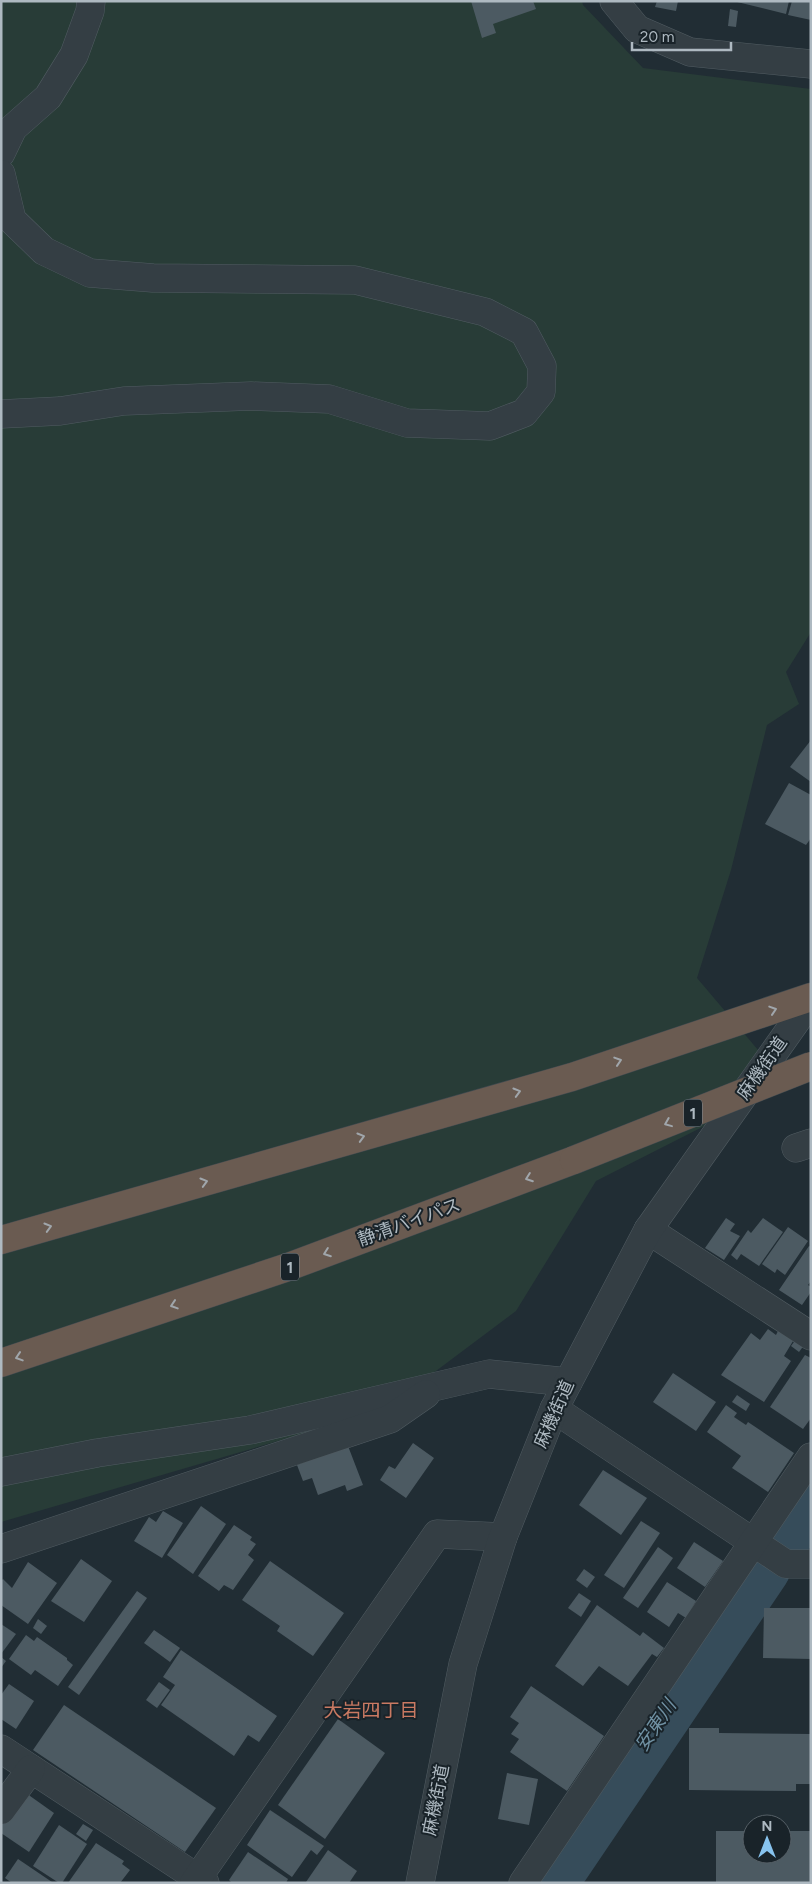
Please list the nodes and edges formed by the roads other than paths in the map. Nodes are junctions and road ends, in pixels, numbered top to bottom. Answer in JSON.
{"nodes":[{"id":1,"x":91,"y":1,"type":"edge"},
{"id":2,"x":614,"y":1,"type":"edge"},
{"id":3,"x":811,"y":64,"type":"edge"},
{"id":4,"x":1,"y":153,"type":"edge"},
{"id":5,"x":1,"y":174,"type":"edge"},
{"id":6,"x":1,"y":414,"type":"edge"},
{"id":7,"x":810,"y":1002,"type":"edge"},
{"id":8,"x":811,"y":1066,"type":"edge"},
{"id":9,"x":648,"y":1230,"type":"junction"},
{"id":10,"x":1,"y":1240,"type":"edge"},
{"id":11,"x":811,"y":1336,"type":"edge"},
{"id":12,"x":1,"y":1363,"type":"edge"},
{"id":13,"x":568,"y":1382,"type":"junction"},
{"id":14,"x":438,"y":1386,"type":"junction"},
{"id":15,"x":554,"y":1409,"type":"junction"},
{"id":16,"x":811,"y":1457,"type":"edge"},
{"id":17,"x":1,"y":1472,"type":"edge"},
{"id":18,"x":503,"y":1537,"type":"junction"},
{"id":19,"x":753,"y":1542,"type":"junction"},
{"id":20,"x":1,"y":1549,"type":"edge"},
{"id":21,"x":811,"y":1564,"type":"edge"},
{"id":22,"x":1,"y":1749,"type":"edge"},
{"id":23,"x":31,"y":1769,"type":"junction"},
{"id":24,"x":1,"y":1810,"type":"edge"},
{"id":25,"x":199,"y":1881,"type":"edge"},
{"id":26,"x":420,"y":1883,"type":"edge"},
{"id":27,"x":523,"y":1883,"type":"edge"}],
"edges":[{"from":1,"to":4,"type":"street"},
{"from":2,"to":3,"type":"street"},
{"from":5,"to":6,"type":"street"},
{"from":7,"to":9,"type":"street","name":"麻機街道"},
{"from":10,"to":7,"type":"highway","one_way":true},
{"from":8,"to":12,"type":"highway","name":"静清バイパス","number":"1","one_way":true,"bridge":true},
{"from":9,"to":11,"type":"street"},
{"from":9,"to":13,"type":"street","name":"麻機街道"},
{"from":13,"to":14,"type":"street"},
{"from":13,"to":15,"type":"street","name":"麻機街道"},
{"from":14,"to":17,"type":"street"},
{"from":14,"to":20,"type":"street"},
{"from":15,"to":18,"type":"street","name":"麻機街道"},
{"from":15,"to":19,"type":"street"},
{"from":16,"to":19,"type":"street"},
{"from":18,"to":25,"type":"street"},
{"from":18,"to":26,"type":"street","name":"麻機街道"},
{"from":19,"to":21,"type":"street"},
{"from":19,"to":27,"type":"street"},
{"from":22,"to":23,"type":"street"},
{"from":23,"to":24,"type":"street"},
{"from":23,"to":25,"type":"street"}]}
